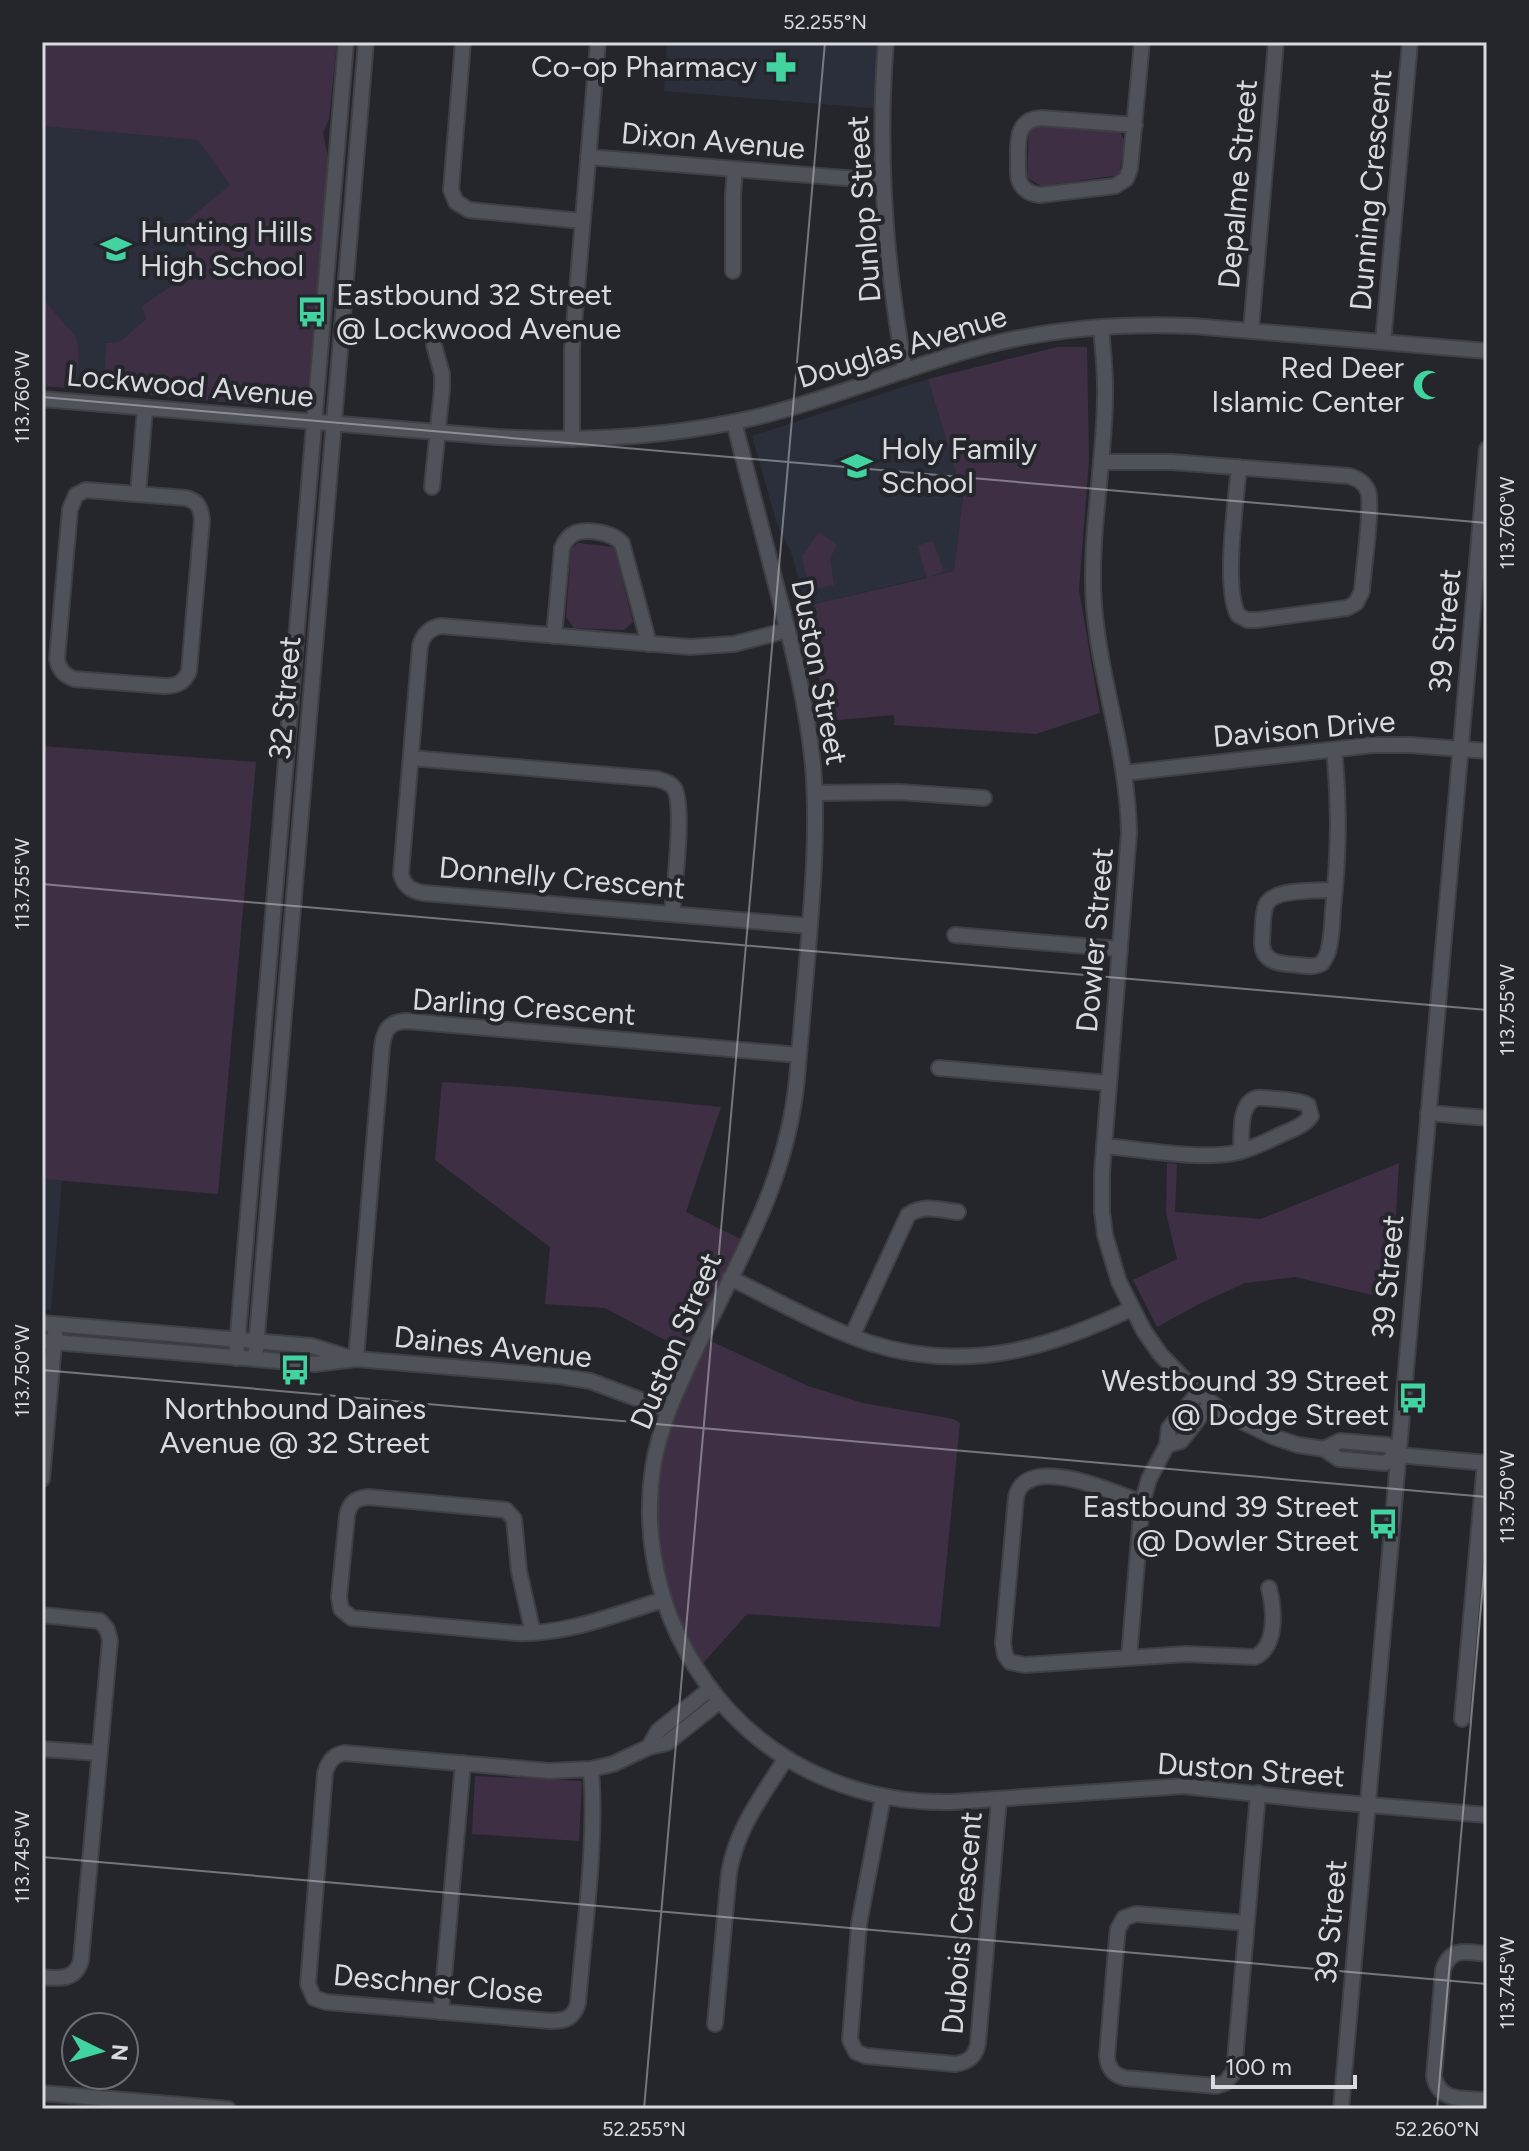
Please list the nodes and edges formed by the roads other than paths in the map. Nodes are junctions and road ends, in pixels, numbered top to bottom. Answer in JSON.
{"nodes":[{"id":1,"x":346,"y":42,"type":"edge"},
{"id":2,"x":366,"y":42,"type":"edge"},
{"id":3,"x":463,"y":42,"type":"edge"},
{"id":4,"x":598,"y":42,"type":"edge"},
{"id":5,"x":886,"y":42,"type":"edge"},
{"id":6,"x":1142,"y":42,"type":"edge"},
{"id":7,"x":1276,"y":42,"type":"edge"},
{"id":8,"x":1410,"y":42,"type":"edge"},
{"id":9,"x":1135,"y":125,"type":"junction"},
{"id":10,"x":588,"y":157,"type":"junction"},
{"id":11,"x":735,"y":169,"type":"junction"},
{"id":12,"x":882,"y":181,"type":"junction"},
{"id":13,"x":582,"y":221,"type":"junction"},
{"id":14,"x":733,"y":271,"type":"dead end"},
{"id":15,"x":1101,"y":327,"type":"junction"},
{"id":16,"x":1251,"y":330,"type":"junction"},
{"id":17,"x":1383,"y":342,"type":"junction"},
{"id":18,"x":434,"y":345,"type":"dead end"},
{"id":19,"x":1487,"y":351,"type":"edge"},
{"id":20,"x":905,"y":371,"type":"junction"},
{"id":21,"x":42,"y":399,"type":"edge"},
{"id":22,"x":145,"y":408,"type":"junction"},
{"id":23,"x":734,"y":422,"type":"junction"},
{"id":24,"x":315,"y":423,"type":"junction"},
{"id":25,"x":334,"y":424,"type":"junction"},
{"id":26,"x":439,"y":432,"type":"junction"},
{"id":27,"x":572,"y":439,"type":"junction"},
{"id":28,"x":1487,"y":449,"type":"edge"},
{"id":29,"x":1101,"y":462,"type":"junction"},
{"id":30,"x":1239,"y":467,"type":"junction"},
{"id":31,"x":432,"y":487,"type":"dead end"},
{"id":32,"x":138,"y":494,"type":"junction"},
{"id":33,"x":788,"y":630,"type":"junction"},
{"id":34,"x":554,"y":636,"type":"junction"},
{"id":35,"x":649,"y":644,"type":"junction"},
{"id":36,"x":1460,"y":748,"type":"junction"},
{"id":37,"x":1334,"y":750,"type":"junction"},
{"id":38,"x":1487,"y":751,"type":"edge"},
{"id":39,"x":411,"y":758,"type":"junction"},
{"id":40,"x":1125,"y":773,"type":"junction"},
{"id":41,"x":815,"y":793,"type":"junction"},
{"id":42,"x":984,"y":798,"type":"dead end"},
{"id":43,"x":1335,"y":890,"type":"junction"},
{"id":44,"x":672,"y":914,"type":"junction"},
{"id":45,"x":810,"y":926,"type":"junction"},
{"id":46,"x":955,"y":935,"type":"dead end"},
{"id":47,"x":1120,"y":949,"type":"junction"},
{"id":48,"x":799,"y":1055,"type":"junction"},
{"id":49,"x":939,"y":1068,"type":"dead end"},
{"id":50,"x":1109,"y":1083,"type":"junction"},
{"id":51,"x":1428,"y":1113,"type":"junction"},
{"id":52,"x":1487,"y":1118,"type":"edge"},
{"id":53,"x":1104,"y":1146,"type":"junction"},
{"id":54,"x":1241,"y":1151,"type":"junction"},
{"id":55,"x":958,"y":1212,"type":"dead end"},
{"id":56,"x":730,"y":1278,"type":"junction"},
{"id":57,"x":1131,"y":1309,"type":"junction"},
{"id":58,"x":49,"y":1324,"type":"edge"},
{"id":59,"x":852,"y":1336,"type":"junction"},
{"id":60,"x":238,"y":1339,"type":"junction"},
{"id":61,"x":48,"y":1341,"type":"edge"},
{"id":62,"x":256,"y":1341,"type":"junction"},
{"id":63,"x":236,"y":1358,"type":"junction"},
{"id":64,"x":255,"y":1359,"type":"junction"},
{"id":65,"x":356,"y":1359,"type":"junction"},
{"id":66,"x":1198,"y":1393,"type":"junction"},
{"id":67,"x":1211,"y":1403,"type":"junction"},
{"id":68,"x":668,"y":1410,"type":"junction"},
{"id":69,"x":1167,"y":1445,"type":"junction"},
{"id":70,"x":1398,"y":1455,"type":"junction"},
{"id":71,"x":1486,"y":1462,"type":"edge"},
{"id":72,"x":42,"y":1479,"type":"edge"},
{"id":73,"x":1142,"y":1503,"type":"junction"},
{"id":74,"x":1269,"y":1588,"type":"dead end"},
{"id":75,"x":663,"y":1600,"type":"junction"},
{"id":76,"x":42,"y":1615,"type":"edge"},
{"id":77,"x":533,"y":1633,"type":"junction"},
{"id":78,"x":1129,"y":1657,"type":"junction"},
{"id":79,"x":710,"y":1689,"type":"junction"},
{"id":80,"x":720,"y":1701,"type":"junction"},
{"id":81,"x":1462,"y":1719,"type":"dead end"},
{"id":82,"x":649,"y":1747,"type":"junction"},
{"id":83,"x":42,"y":1749,"type":"edge"},
{"id":84,"x":99,"y":1753,"type":"junction"},
{"id":85,"x":786,"y":1758,"type":"junction"},
{"id":86,"x":463,"y":1763,"type":"junction"},
{"id":87,"x":591,"y":1769,"type":"junction"},
{"id":88,"x":1258,"y":1793,"type":"junction"},
{"id":89,"x":883,"y":1797,"type":"junction"},
{"id":90,"x":999,"y":1799,"type":"junction"},
{"id":91,"x":1367,"y":1805,"type":"junction"},
{"id":92,"x":1487,"y":1815,"type":"edge"},
{"id":93,"x":1246,"y":1923,"type":"junction"},
{"id":94,"x":1487,"y":1954,"type":"edge"},
{"id":95,"x":42,"y":1977,"type":"edge"},
{"id":96,"x":441,"y":2012,"type":"junction"},
{"id":97,"x":715,"y":2024,"type":"dead end"},
{"id":98,"x":42,"y":2093,"type":"edge"},
{"id":99,"x":1487,"y":2100,"type":"edge"},
{"id":100,"x":207,"y":2107,"type":"edge"},
{"id":101,"x":228,"y":2109,"type":"edge"},
{"id":102,"x":1341,"y":2109,"type":"edge"}],
"edges":[{"from":1,"to":24,"type":"street","name":"32 Street"},
{"from":2,"to":25,"type":"street","name":"32 Street"},
{"from":3,"to":13,"type":"street"},
{"from":4,"to":10,"type":"street"},
{"from":5,"to":12,"type":"street","name":"Dunlop Street"},
{"from":6,"to":9,"type":"street"},
{"from":7,"to":16,"type":"street","name":"Depalme Street"},
{"from":8,"to":17,"type":"street","name":"Dunning Crescent"},
{"from":9,"to":9,"type":"street"},
{"from":10,"to":11,"type":"street","name":"Dixon Avenue"},
{"from":10,"to":13,"type":"street"},
{"from":11,"to":12,"type":"street","name":"Dixon Avenue"},
{"from":11,"to":14,"type":"street"},
{"from":12,"to":20,"type":"street","name":"Dunlop Street"},
{"from":13,"to":27,"type":"street"},
{"from":15,"to":16,"type":"street","name":"Douglas Avenue"},
{"from":15,"to":20,"type":"street","name":"Douglas Avenue"},
{"from":15,"to":29,"type":"street","name":"Dowler Street"},
{"from":16,"to":17,"type":"street","name":"Douglas Avenue"},
{"from":17,"to":19,"type":"street","name":"Douglas Avenue"},
{"from":18,"to":26,"type":"street"},
{"from":20,"to":23,"type":"street","name":"Douglas Avenue"},
{"from":21,"to":22,"type":"street","name":"Lockwood Avenue"},
{"from":22,"to":24,"type":"street","name":"Lockwood Avenue"},
{"from":22,"to":32,"type":"street"},
{"from":23,"to":27,"type":"street","name":"Douglas Avenue"},
{"from":23,"to":33,"type":"street","name":"Duston Street"},
{"from":24,"to":25,"type":"street","name":"Lockwood Avenue"},
{"from":24,"to":60,"type":"street","name":"32 Street"},
{"from":25,"to":26,"type":"street","name":"Douglas Avenue"},
{"from":25,"to":62,"type":"street","name":"32 Street"},
{"from":26,"to":27,"type":"street","name":"Douglas Avenue"},
{"from":26,"to":31,"type":"street"},
{"from":28,"to":36,"type":"street","name":"39 Street"},
{"from":29,"to":30,"type":"street"},
{"from":29,"to":40,"type":"street","name":"Dowler Street"},
{"from":30,"to":30,"type":"street"},
{"from":32,"to":32,"type":"street"},
{"from":33,"to":35,"type":"street","name":"Donnelly Crescent"},
{"from":33,"to":41,"type":"street","name":"Duston Street"},
{"from":34,"to":35,"type":"street","name":"Donnelly Crescent"},
{"from":34,"to":35,"type":"street"},
{"from":34,"to":39,"type":"street","name":"Donnelly Crescent"},
{"from":36,"to":37,"type":"street","name":"Davison Drive"},
{"from":36,"to":38,"type":"street","name":"Davison Drive"},
{"from":36,"to":51,"type":"street","name":"39 Street"},
{"from":37,"to":40,"type":"street","name":"Davison Drive"},
{"from":37,"to":43,"type":"street"},
{"from":39,"to":44,"type":"street"},
{"from":39,"to":44,"type":"street","name":"Donnelly Crescent"},
{"from":40,"to":47,"type":"street","name":"Dowler Street"},
{"from":41,"to":42,"type":"street"},
{"from":41,"to":45,"type":"street","name":"Duston Street"},
{"from":43,"to":43,"type":"street"},
{"from":44,"to":45,"type":"street","name":"Donnelly Crescent"},
{"from":45,"to":48,"type":"street","name":"Duston Street"},
{"from":46,"to":47,"type":"street"},
{"from":47,"to":50,"type":"street","name":"Dowler Street"},
{"from":48,"to":56,"type":"street","name":"Duston Street"},
{"from":48,"to":65,"type":"street","name":"Darling Crescent"},
{"from":49,"to":50,"type":"street"},
{"from":50,"to":53,"type":"street","name":"Dowler Street"},
{"from":51,"to":52,"type":"street"},
{"from":51,"to":70,"type":"street","name":"39 Street"},
{"from":53,"to":54,"type":"street"},
{"from":53,"to":57,"type":"street","name":"Dowler Street"},
{"from":54,"to":54,"type":"street"},
{"from":55,"to":59,"type":"street"},
{"from":56,"to":59,"type":"street"},
{"from":56,"to":68,"type":"street","name":"Duston Street"},
{"from":57,"to":59,"type":"street"},
{"from":57,"to":66,"type":"street","name":"Dowler Street"},
{"from":58,"to":60,"type":"street","name":"Daines Avenue"},
{"from":58,"to":61,"type":"street"},
{"from":60,"to":62,"type":"street","name":"Daines Avenue"},
{"from":60,"to":63,"type":"street","name":"32 Street"},
{"from":61,"to":63,"type":"street","name":"Daines Avenue"},
{"from":61,"to":72,"type":"street"},
{"from":62,"to":64,"type":"street","name":"32 Street"},
{"from":62,"to":65,"type":"street","name":"Daines Avenue"},
{"from":63,"to":64,"type":"street","name":"Daines Avenue"},
{"from":64,"to":65,"type":"street","name":"Daines Avenue"},
{"from":65,"to":68,"type":"street","name":"Daines Avenue"},
{"from":66,"to":67,"type":"street","name":"Dowler Street"},
{"from":66,"to":69,"type":"street"},
{"from":67,"to":69,"type":"street"},
{"from":67,"to":70,"type":"street","name":"Dowler Street"},
{"from":68,"to":75,"type":"street","name":"Duston Street"},
{"from":69,"to":73,"type":"street"},
{"from":70,"to":71,"type":"street","name":"Dowler Street"},
{"from":70,"to":91,"type":"street","name":"39 Street"},
{"from":71,"to":81,"type":"street"},
{"from":73,"to":78,"type":"street"},
{"from":73,"to":78,"type":"street"},
{"from":74,"to":78,"type":"street"},
{"from":75,"to":77,"type":"street"},
{"from":75,"to":79,"type":"street","name":"Duston Street"},
{"from":76,"to":84,"type":"street"},
{"from":77,"to":77,"type":"street"},
{"from":79,"to":80,"type":"street","name":"Duston Street"},
{"from":79,"to":82,"type":"street","name":"Deschner Close"},
{"from":80,"to":82,"type":"street","name":"Deschner Close"},
{"from":80,"to":85,"type":"street","name":"Duston Street"},
{"from":82,"to":87,"type":"street","name":"Deschner Close"},
{"from":83,"to":84,"type":"street"},
{"from":84,"to":95,"type":"street"},
{"from":85,"to":89,"type":"street","name":"Duston Street"},
{"from":85,"to":97,"type":"street"},
{"from":86,"to":87,"type":"street","name":"Deschner Close"},
{"from":86,"to":96,"type":"street"},
{"from":86,"to":96,"type":"street","name":"Deschner Close"},
{"from":87,"to":96,"type":"street","name":"Deschner Close"},
{"from":88,"to":90,"type":"street","name":"Duston Street"},
{"from":88,"to":91,"type":"street","name":"Duston Street"},
{"from":88,"to":93,"type":"street"},
{"from":89,"to":90,"type":"street","name":"Duston Street"},
{"from":89,"to":90,"type":"street","name":"Dubois Crescent"},
{"from":91,"to":92,"type":"street","name":"Duston Street"},
{"from":91,"to":102,"type":"street","name":"39 Street"},
{"from":93,"to":93,"type":"street"},
{"from":94,"to":99,"type":"street"},
{"from":98,"to":100,"type":"street"},
{"from":100,"to":101,"type":"street"}]}
